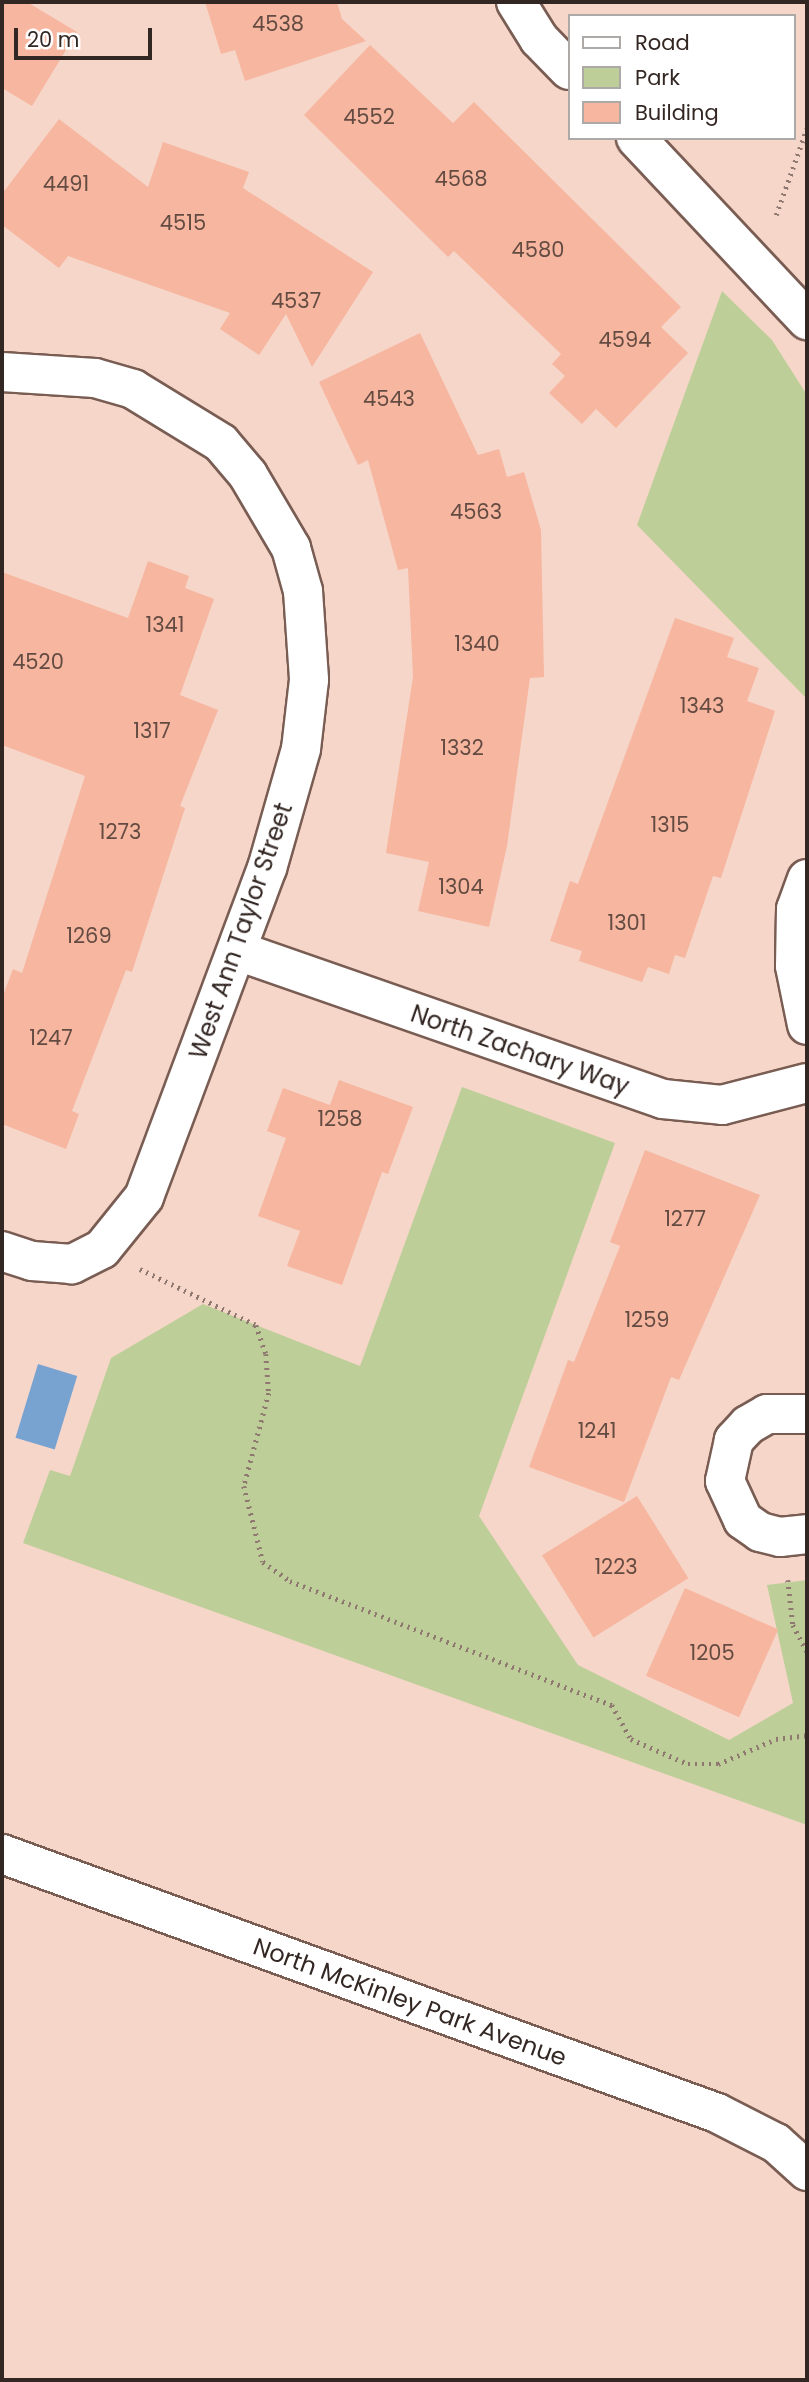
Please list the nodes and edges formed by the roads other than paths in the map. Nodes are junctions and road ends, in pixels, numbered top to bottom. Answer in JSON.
{"nodes":[{"id":1,"x":516,"y":2,"type":"edge"},
{"id":2,"x":568,"y":69,"type":"edge"},
{"id":3,"x":638,"y":140,"type":"edge"},
{"id":4,"x":807,"y":320,"type":"edge"},
{"id":5,"x":2,"y":372,"type":"edge"},
{"id":6,"x":807,"y":879,"type":"edge"},
{"id":7,"x":238,"y":951,"type":"junction"},
{"id":8,"x":807,"y":1025,"type":"edge"},
{"id":9,"x":807,"y":1083,"type":"edge"},
{"id":10,"x":2,"y":1251,"type":"edge"},
{"id":11,"x":807,"y":1414,"type":"edge"},
{"id":12,"x":794,"y":1536,"type":"edge"},
{"id":13,"x":2,"y":1854,"type":"edge"},
{"id":14,"x":807,"y":2172,"type":"edge"}],
"edges":[{"from":1,"to":2,"type":"street"},
{"from":3,"to":4,"type":"street"},
{"from":5,"to":7,"type":"street","name":"West Ann Taylor Street"},
{"from":6,"to":8,"type":"street"},
{"from":7,"to":9,"type":"street","name":"North Zachary Way"},
{"from":7,"to":10,"type":"street","name":"West Ann Taylor Street"},
{"from":11,"to":12,"type":"street"},
{"from":13,"to":14,"type":"street","name":"North McKinley Park Avenue"}]}
